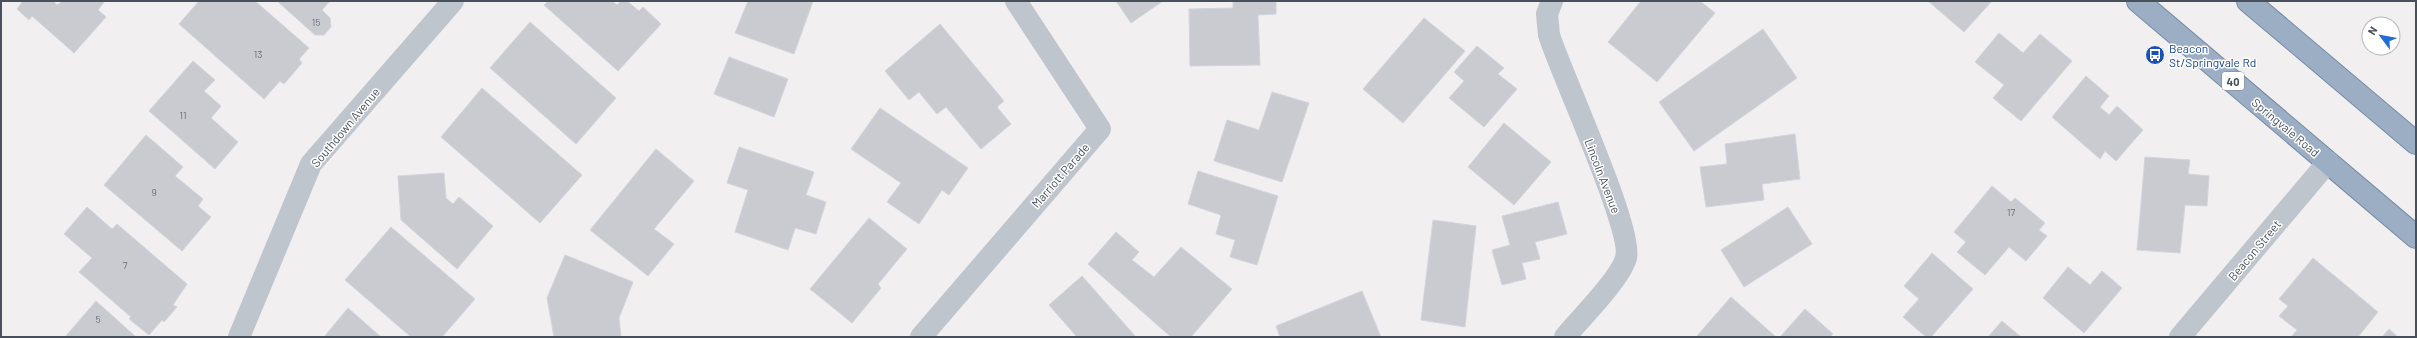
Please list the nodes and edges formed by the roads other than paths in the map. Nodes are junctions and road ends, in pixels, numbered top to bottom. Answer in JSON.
{"nodes":[{"id":1,"x":453,"y":1,"type":"edge"},
{"id":2,"x":1016,"y":1,"type":"edge"},
{"id":3,"x":1552,"y":1,"type":"edge"},
{"id":4,"x":2138,"y":1,"type":"edge"},
{"id":5,"x":2248,"y":1,"type":"edge"},
{"id":6,"x":2416,"y":143,"type":"edge"},
{"id":7,"x":2328,"y":162,"type":"junction"},
{"id":8,"x":2416,"y":237,"type":"edge"},
{"id":9,"x":239,"y":337,"type":"edge"},
{"id":10,"x":920,"y":337,"type":"edge"},
{"id":11,"x":1565,"y":337,"type":"edge"},
{"id":12,"x":2180,"y":337,"type":"edge"}],
"edges":[{"from":1,"to":9,"type":"street","name":"Southdown Avenue"},
{"from":2,"to":10,"type":"street","name":"Marriott Parade"},
{"from":3,"to":11,"type":"street","name":"Lincoln Avenue"},
{"from":4,"to":7,"type":"highway","name":"Springvale Road","number":"40"},
{"from":5,"to":6,"type":"highway"},
{"from":7,"to":8,"type":"highway","name":"Springvale Road","number":"40"},
{"from":7,"to":12,"type":"street","name":"Beacon Street"}]}
